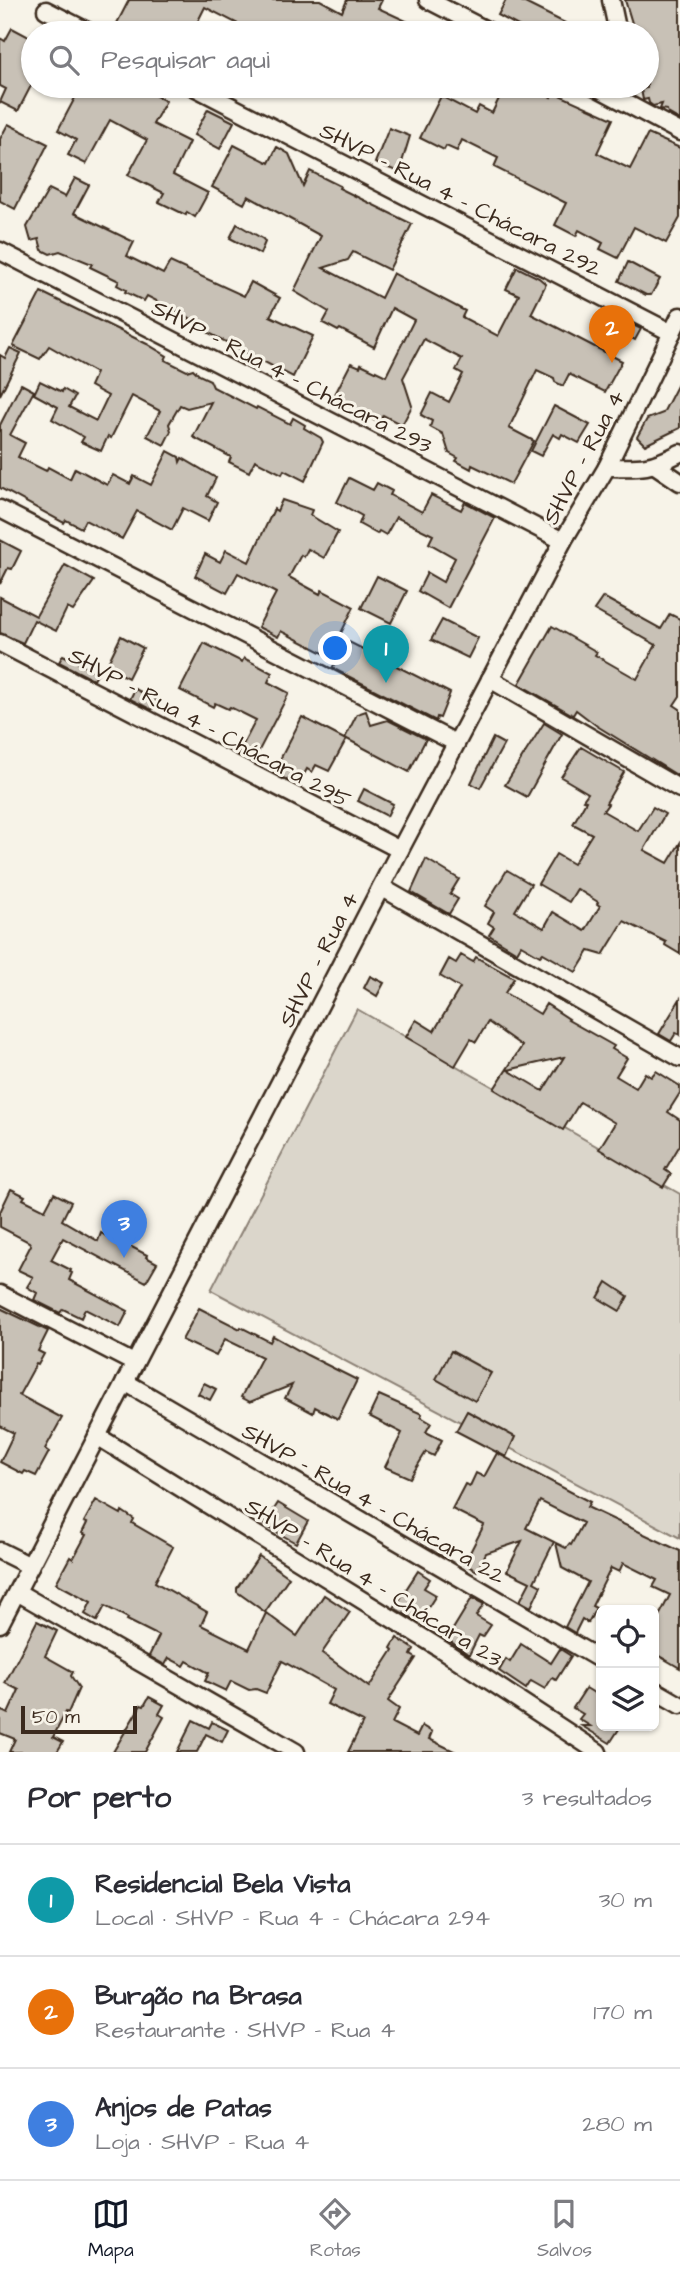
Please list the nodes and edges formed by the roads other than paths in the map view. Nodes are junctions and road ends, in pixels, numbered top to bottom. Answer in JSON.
{"nodes":[{"id":1,"x":428,"y":0,"type":"edge"},
{"id":2,"x":611,"y":0,"type":"edge"},
{"id":3,"x":46,"y":10,"type":"dead end"},
{"id":4,"x":68,"y":21,"type":"edge"},
{"id":5,"x":469,"y":21,"type":"edge"},
{"id":6,"x":615,"y":21,"type":"edge"},
{"id":7,"x":215,"y":98,"type":"edge"},
{"id":8,"x":617,"y":98,"type":"edge"},
{"id":9,"x":631,"y":98,"type":"edge"},
{"id":10,"x":633,"y":106,"type":"junction"},
{"id":11,"x":680,"y":132,"type":"edge"},
{"id":12,"x":0,"y":251,"type":"edge"},
{"id":13,"x":680,"y":316,"type":"edge"},
{"id":14,"x":672,"y":332,"type":"junction"},
{"id":15,"x":680,"y":453,"type":"edge"},
{"id":16,"x":655,"y":466,"type":"junction"},
{"id":17,"x":607,"y":467,"type":"junction"},
{"id":18,"x":680,"y":482,"type":"edge"},
{"id":19,"x":0,"y":509,"type":"edge"},
{"id":20,"x":564,"y":541,"type":"junction"},
{"id":21,"x":0,"y":643,"type":"edge"},
{"id":22,"x":490,"y":679,"type":"junction"},
{"id":23,"x":456,"y":743,"type":"junction"},
{"id":24,"x":680,"y":789,"type":"edge"},
{"id":25,"x":400,"y":850,"type":"junction"},
{"id":26,"x":381,"y":887,"type":"junction"},
{"id":27,"x":680,"y":1058,"type":"edge"},
{"id":28,"x":0,"y":1294,"type":"edge"},
{"id":29,"x":134,"y":1363,"type":"junction"},
{"id":30,"x":125,"y":1382,"type":"junction"},
{"id":31,"x":97,"y":1436,"type":"junction"},
{"id":32,"x":0,"y":1551,"type":"edge"},
{"id":33,"x":30,"y":1566,"type":"junction"},
{"id":34,"x":17,"y":1592,"type":"junction"},
{"id":35,"x":0,"y":1624,"type":"edge"},
{"id":36,"x":596,"y":1657,"type":"edge"},
{"id":37,"x":659,"y":1693,"type":"edge"},
{"id":38,"x":680,"y":1706,"type":"edge"},
{"id":39,"x":296,"y":1752,"type":"edge"},
{"id":40,"x":598,"y":1752,"type":"edge"}],
"edges":[{"from":1,"to":5,"type":"street"},
{"from":2,"to":6,"type":"street"},
{"from":3,"to":4,"type":"street"},
{"from":7,"to":14,"type":"street","name":"SHVP - Rua 4 - Chácara 292"},
{"from":8,"to":10,"type":"street"},
{"from":9,"to":10,"type":"street"},
{"from":10,"to":11,"type":"street"},
{"from":12,"to":20,"type":"street","name":"SHVP - Rua 4 - Chácara 293"},
{"from":13,"to":14,"type":"street","name":"SHVP - Rua 4"},
{"from":14,"to":17,"type":"street","name":"SHVP - Rua 4"},
{"from":15,"to":16,"type":"street"},
{"from":16,"to":17,"type":"street"},
{"from":16,"to":18,"type":"street"},
{"from":17,"to":20,"type":"street","name":"SHVP - Rua 4"},
{"from":19,"to":23,"type":"street"},
{"from":20,"to":22,"type":"street","name":"SHVP - Rua 4"},
{"from":21,"to":25,"type":"street","name":"SHVP - Rua 4 - Chácara 295"},
{"from":22,"to":23,"type":"street","name":"SHVP - Rua 4"},
{"from":22,"to":24,"type":"street"},
{"from":23,"to":25,"type":"street","name":"SHVP - Rua 4"},
{"from":25,"to":26,"type":"street","name":"SHVP - Rua 4"},
{"from":26,"to":27,"type":"street"},
{"from":26,"to":29,"type":"street","name":"SHVP - Rua 4"},
{"from":28,"to":29,"type":"street"},
{"from":29,"to":30,"type":"street","name":"SHVP - Rua 4"},
{"from":30,"to":31,"type":"street","name":"SHVP - Rua 4"},
{"from":30,"to":36,"type":"street","name":"SHVP - Rua 4 - Chácara 22"},
{"from":31,"to":33,"type":"street","name":"SHVP - Rua 4"},
{"from":31,"to":40,"type":"street","name":"SHVP - Rua 4 - Chácara 23"},
{"from":32,"to":33,"type":"street"},
{"from":33,"to":34,"type":"street","name":"SHVP - Rua 4"},
{"from":34,"to":35,"type":"street","name":"SHVP - Rua 4"},
{"from":34,"to":39,"type":"street"},
{"from":37,"to":38,"type":"street"}]}
